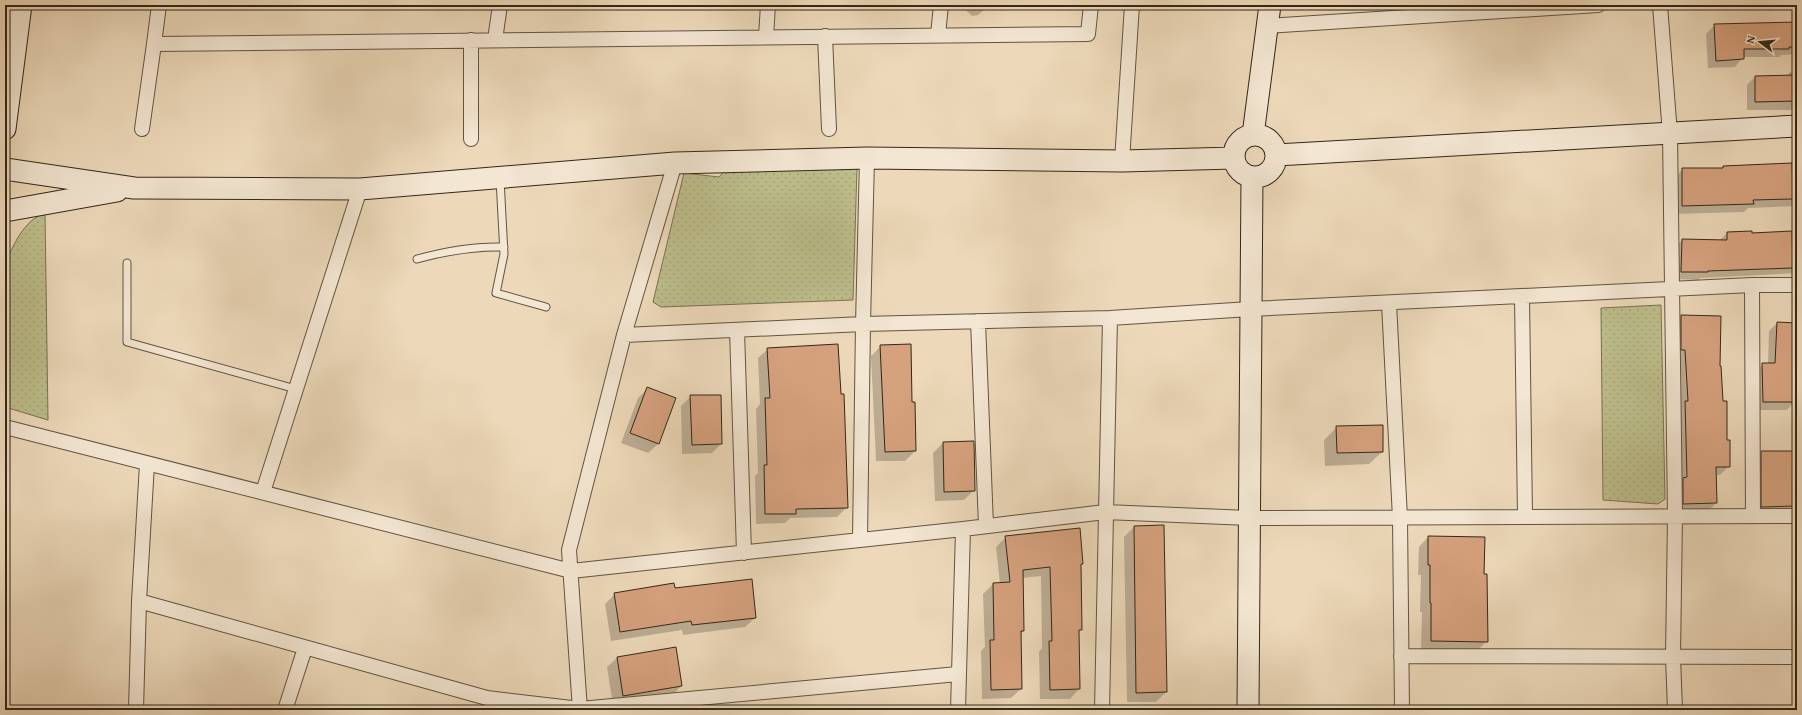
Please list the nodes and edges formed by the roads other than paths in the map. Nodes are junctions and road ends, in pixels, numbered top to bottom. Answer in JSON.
{"nodes":[{"id":1,"x":21,"y":5,"type":"edge"},
{"id":2,"x":159,"y":5,"type":"edge"},
{"id":3,"x":500,"y":5,"type":"edge"},
{"id":4,"x":768,"y":5,"type":"edge"},
{"id":5,"x":941,"y":5,"type":"edge"},
{"id":6,"x":1091,"y":5,"type":"edge"},
{"id":7,"x":1132,"y":5,"type":"edge"},
{"id":8,"x":1270,"y":5,"type":"edge"},
{"id":9,"x":1598,"y":5,"type":"edge"},
{"id":10,"x":1660,"y":5,"type":"edge"},
{"id":11,"x":1416,"y":11,"type":"edge"},
{"id":12,"x":1267,"y":26,"type":"junction"},
{"id":13,"x":938,"y":35,"type":"junction"},
{"id":14,"x":825,"y":36,"type":"junction"},
{"id":15,"x":766,"y":37,"type":"junction"},
{"id":16,"x":471,"y":40,"type":"junction"},
{"id":17,"x":496,"y":40,"type":"junction"},
{"id":18,"x":154,"y":44,"type":"junction"},
{"id":19,"x":1797,"y":126,"type":"edge"},
{"id":20,"x":5,"y":129,"type":"edge"},
{"id":21,"x":829,"y":129,"type":"dead end"},
{"id":22,"x":142,"y":130,"type":"dead end"},
{"id":23,"x":1670,"y":134,"type":"junction"},
{"id":24,"x":1253,"y":135,"type":"junction"},
{"id":25,"x":471,"y":139,"type":"dead end"},
{"id":26,"x":1276,"y":155,"type":"junction"},
{"id":27,"x":867,"y":158,"type":"junction"},
{"id":28,"x":1234,"y":158,"type":"junction"},
{"id":29,"x":1122,"y":161,"type":"junction"},
{"id":30,"x":675,"y":163,"type":"junction"},
{"id":31,"x":5,"y":169,"type":"edge"},
{"id":32,"x":500,"y":177,"type":"junction"},
{"id":33,"x":1252,"y":178,"type":"junction"},
{"id":34,"x":134,"y":188,"type":"junction"},
{"id":35,"x":360,"y":189,"type":"junction"},
{"id":36,"x":5,"y":211,"type":"edge"},
{"id":37,"x":504,"y":247,"type":"junction"},
{"id":38,"x":417,"y":259,"type":"dead end"},
{"id":39,"x":127,"y":263,"type":"dead end"},
{"id":40,"x":1752,"y":285,"type":"junction"},
{"id":41,"x":1797,"y":285,"type":"edge"},
{"id":42,"x":1672,"y":289,"type":"junction"},
{"id":43,"x":1522,"y":296,"type":"junction"},
{"id":44,"x":1389,"y":302,"type":"junction"},
{"id":45,"x":546,"y":307,"type":"dead end"},
{"id":46,"x":1250,"y":309,"type":"junction"},
{"id":47,"x":1110,"y":318,"type":"junction"},
{"id":48,"x":978,"y":321,"type":"junction"},
{"id":49,"x":863,"y":324,"type":"junction"},
{"id":50,"x":737,"y":330,"type":"junction"},
{"id":51,"x":624,"y":335,"type":"junction"},
{"id":52,"x":296,"y":389,"type":"junction"},
{"id":53,"x":5,"y":427,"type":"edge"},
{"id":54,"x":147,"y":464,"type":"junction"},
{"id":55,"x":263,"y":492,"type":"junction"},
{"id":56,"x":1105,"y":512,"type":"junction"},
{"id":57,"x":1676,"y":516,"type":"junction"},
{"id":58,"x":1753,"y":516,"type":"junction"},
{"id":59,"x":1797,"y":516,"type":"edge"},
{"id":60,"x":1525,"y":517,"type":"junction"},
{"id":61,"x":1249,"y":518,"type":"junction"},
{"id":62,"x":1400,"y":518,"type":"junction"},
{"id":63,"x":986,"y":526,"type":"junction"},
{"id":64,"x":962,"y":529,"type":"junction"},
{"id":65,"x":860,"y":540,"type":"junction"},
{"id":66,"x":744,"y":553,"type":"junction"},
{"id":67,"x":571,"y":571,"type":"junction"},
{"id":68,"x":139,"y":600,"type":"junction"},
{"id":69,"x":305,"y":648,"type":"junction"},
{"id":70,"x":1402,"y":656,"type":"junction"},
{"id":71,"x":1797,"y":657,"type":"edge"},
{"id":72,"x":1674,"y":658,"type":"junction"},
{"id":73,"x":958,"y":674,"type":"junction"},
{"id":74,"x":580,"y":709,"type":"edge"},
{"id":75,"x":136,"y":710,"type":"edge"},
{"id":76,"x":285,"y":710,"type":"edge"},
{"id":77,"x":958,"y":710,"type":"edge"},
{"id":78,"x":1102,"y":710,"type":"edge"},
{"id":79,"x":1248,"y":710,"type":"edge"},
{"id":80,"x":1402,"y":710,"type":"edge"},
{"id":81,"x":1674,"y":710,"type":"edge"}],
"edges":[{"from":1,"to":20,"type":"street"},
{"from":2,"to":18,"type":"street"},
{"from":3,"to":17,"type":"street"},
{"from":4,"to":15,"type":"street"},
{"from":5,"to":13,"type":"street"},
{"from":6,"to":13,"type":"street"},
{"from":7,"to":29,"type":"street"},
{"from":8,"to":12,"type":"street"},
{"from":9,"to":11,"type":"street"},
{"from":10,"to":23,"type":"street"},
{"from":11,"to":12,"type":"street"},
{"from":12,"to":24,"type":"street"},
{"from":13,"to":14,"type":"street"},
{"from":14,"to":15,"type":"street"},
{"from":14,"to":21,"type":"street"},
{"from":15,"to":17,"type":"street"},
{"from":16,"to":17,"type":"street"},
{"from":16,"to":18,"type":"street"},
{"from":16,"to":25,"type":"street"},
{"from":18,"to":22,"type":"street"},
{"from":19,"to":23,"type":"street"},
{"from":23,"to":26,"type":"street"},
{"from":23,"to":42,"type":"street"},
{"from":24,"to":26,"type":"street"},
{"from":24,"to":28,"type":"street"},
{"from":26,"to":33,"type":"street"},
{"from":27,"to":29,"type":"street"},
{"from":27,"to":30,"type":"street"},
{"from":27,"to":49,"type":"street"},
{"from":28,"to":29,"type":"street"},
{"from":28,"to":33,"type":"street"},
{"from":30,"to":32,"type":"street"},
{"from":30,"to":51,"type":"street"},
{"from":31,"to":34,"type":"street"},
{"from":32,"to":35,"type":"street"},
{"from":32,"to":37,"type":"lane"},
{"from":33,"to":46,"type":"street"},
{"from":34,"to":35,"type":"street"},
{"from":34,"to":36,"type":"street"},
{"from":35,"to":52,"type":"street"},
{"from":37,"to":38,"type":"lane"},
{"from":37,"to":45,"type":"lane"},
{"from":39,"to":52,"type":"lane"},
{"from":40,"to":41,"type":"street"},
{"from":40,"to":42,"type":"street"},
{"from":40,"to":58,"type":"street"},
{"from":42,"to":43,"type":"street"},
{"from":42,"to":57,"type":"street"},
{"from":43,"to":44,"type":"street"},
{"from":43,"to":60,"type":"street"},
{"from":44,"to":46,"type":"street"},
{"from":44,"to":62,"type":"street"},
{"from":46,"to":47,"type":"street"},
{"from":46,"to":61,"type":"street"},
{"from":47,"to":48,"type":"street"},
{"from":47,"to":56,"type":"street"},
{"from":48,"to":49,"type":"street"},
{"from":48,"to":63,"type":"street"},
{"from":49,"to":50,"type":"street"},
{"from":49,"to":65,"type":"street"},
{"from":50,"to":51,"type":"street"},
{"from":50,"to":66,"type":"street"},
{"from":51,"to":67,"type":"street"},
{"from":52,"to":55,"type":"street"},
{"from":53,"to":54,"type":"street"},
{"from":54,"to":55,"type":"street"},
{"from":54,"to":68,"type":"street"},
{"from":55,"to":67,"type":"street"},
{"from":56,"to":61,"type":"street"},
{"from":56,"to":63,"type":"street"},
{"from":56,"to":78,"type":"street"},
{"from":57,"to":58,"type":"street"},
{"from":57,"to":60,"type":"street"},
{"from":57,"to":72,"type":"street"},
{"from":58,"to":59,"type":"street"},
{"from":60,"to":62,"type":"street"},
{"from":61,"to":62,"type":"street"},
{"from":61,"to":79,"type":"street"},
{"from":62,"to":70,"type":"street"},
{"from":63,"to":64,"type":"street"},
{"from":64,"to":65,"type":"street"},
{"from":64,"to":73,"type":"street"},
{"from":65,"to":66,"type":"street"},
{"from":66,"to":67,"type":"street"},
{"from":67,"to":74,"type":"street"},
{"from":68,"to":69,"type":"street"},
{"from":68,"to":75,"type":"street"},
{"from":69,"to":74,"type":"street"},
{"from":69,"to":76,"type":"street"},
{"from":70,"to":72,"type":"street"},
{"from":70,"to":80,"type":"street"},
{"from":71,"to":72,"type":"street"},
{"from":72,"to":81,"type":"street"},
{"from":73,"to":74,"type":"street"},
{"from":73,"to":77,"type":"street"}]}
